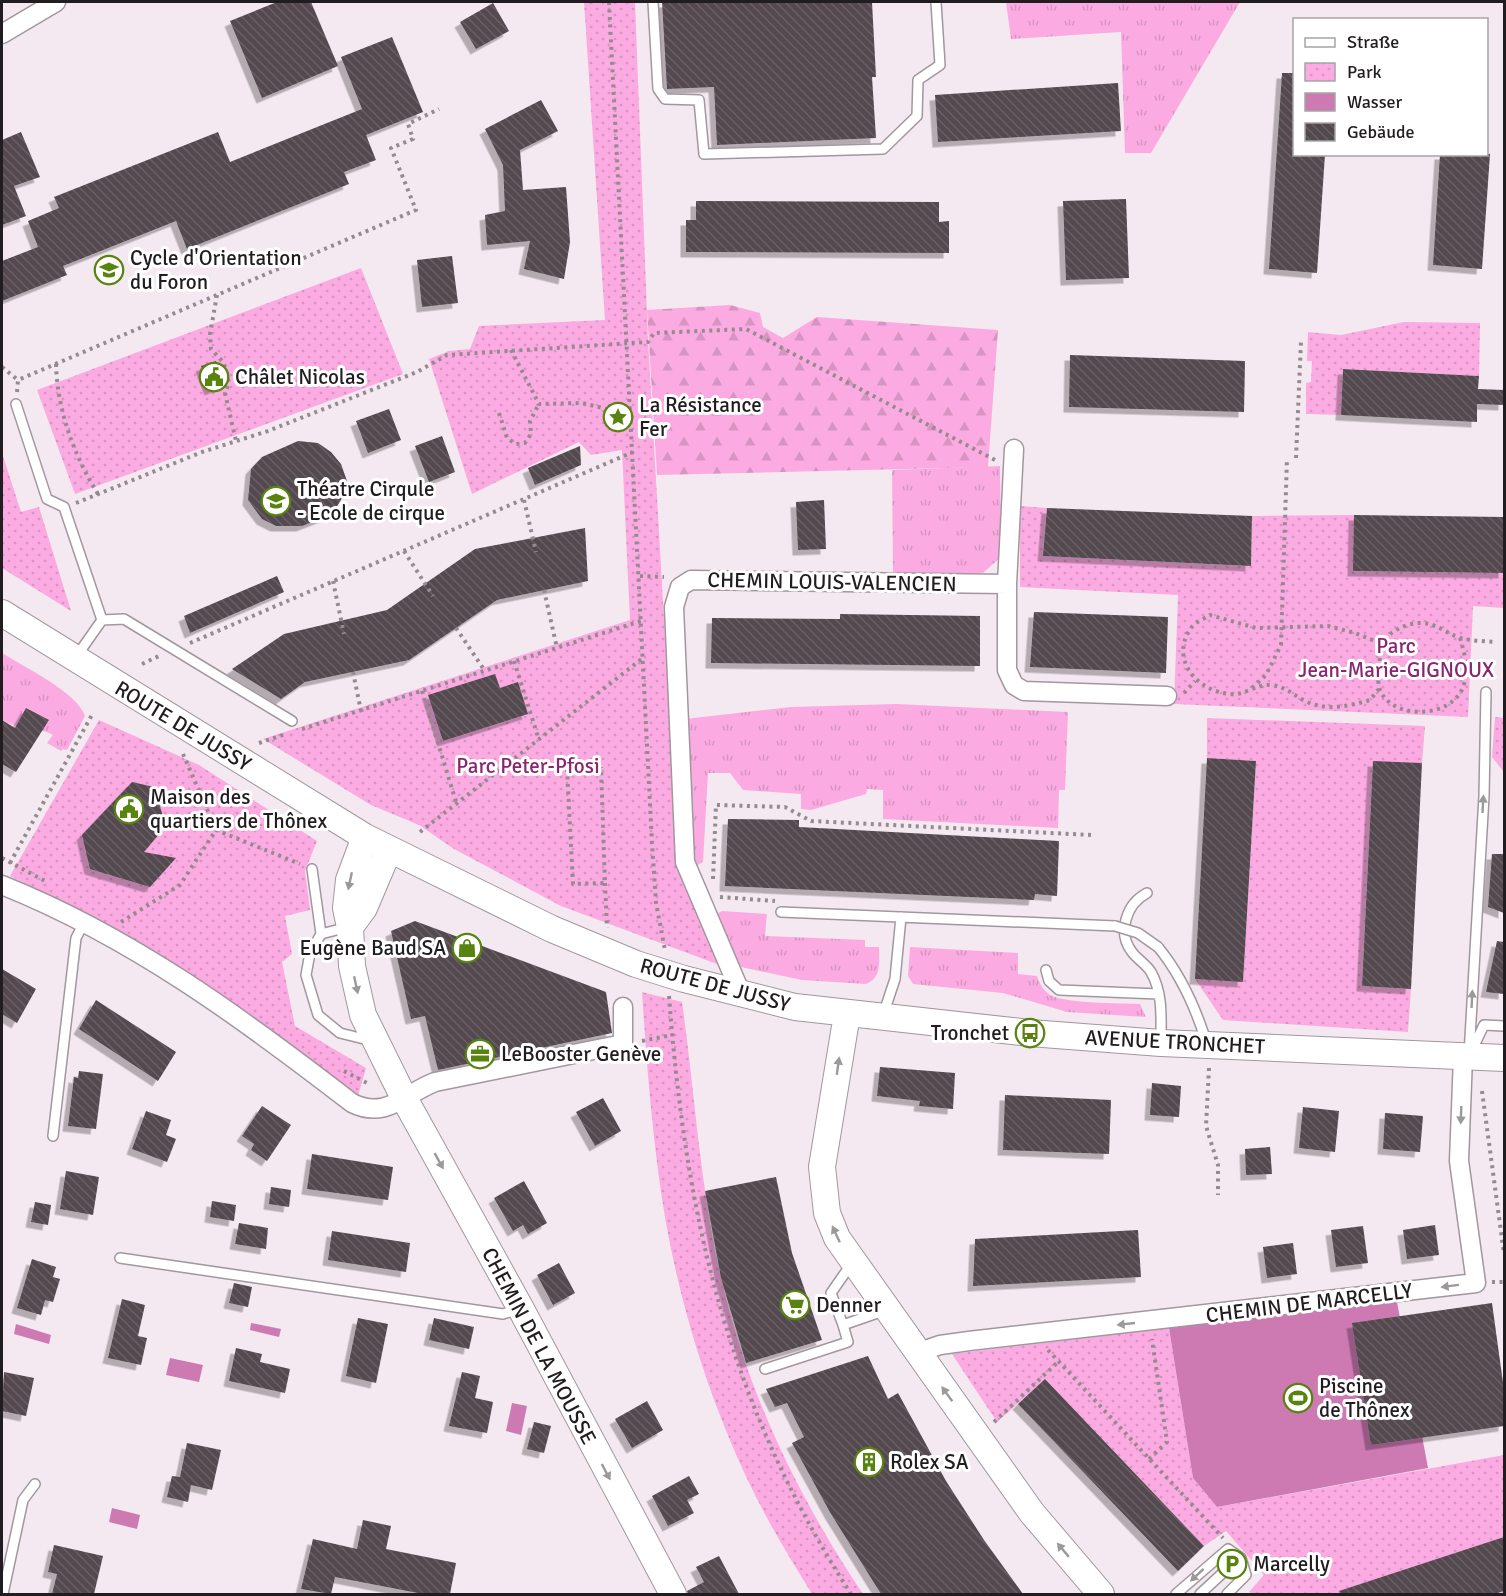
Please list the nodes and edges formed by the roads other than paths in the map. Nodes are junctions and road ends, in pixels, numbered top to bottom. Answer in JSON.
{"nodes":[{"id":1,"x":56,"y":2,"type":"edge"},
{"id":2,"x":653,"y":2,"type":"edge"},
{"id":3,"x":936,"y":2,"type":"edge"},
{"id":4,"x":2,"y":34,"type":"edge"},
{"id":5,"x":16,"y":404,"type":"road end"},
{"id":6,"x":1014,"y":454,"type":"road end"},
{"id":7,"x":1007,"y":584,"type":"junction"},
{"id":8,"x":2,"y":614,"type":"edge"},
{"id":9,"x":102,"y":620,"type":"junction"},
{"id":10,"x":74,"y":659,"type":"junction"},
{"id":11,"x":1486,"y":692,"type":"dead end"},
{"id":12,"x":1167,"y":696,"type":"dead end"},
{"id":13,"x":291,"y":722,"type":"dead end"},
{"id":14,"x":365,"y":837,"type":"junction"},
{"id":15,"x":389,"y":849,"type":"junction"},
{"id":16,"x":312,"y":869,"type":"road end"},
{"id":17,"x":4,"y":877,"type":"edge"},
{"id":18,"x":1147,"y":893,"type":"dead end"},
{"id":19,"x":781,"y":912,"type":"road end"},
{"id":20,"x":901,"y":917,"type":"junction"},
{"id":21,"x":85,"y":921,"type":"junction"},
{"id":22,"x":350,"y":927,"type":"junction"},
{"id":23,"x":321,"y":934,"type":"junction"},
{"id":24,"x":1046,"y":970,"type":"dead end"},
{"id":25,"x":1160,"y":994,"type":"junction"},
{"id":26,"x":742,"y":996,"type":"junction"},
{"id":27,"x":623,"y":1007,"type":"dead end"},
{"id":28,"x":847,"y":1014,"type":"junction"},
{"id":29,"x":882,"y":1018,"type":"junction"},
{"id":30,"x":1504,"y":1026,"type":"edge"},
{"id":31,"x":376,"y":1041,"type":"junction"},
{"id":32,"x":1161,"y":1043,"type":"junction"},
{"id":33,"x":1208,"y":1055,"type":"junction"},
{"id":34,"x":1466,"y":1057,"type":"junction"},
{"id":35,"x":1504,"y":1058,"type":"edge"},
{"id":36,"x":404,"y":1098,"type":"junction"},
{"id":37,"x":53,"y":1136,"type":"dead end"},
{"id":38,"x":120,"y":1258,"type":"dead end"},
{"id":39,"x":852,"y":1263,"type":"junction"},
{"id":40,"x":521,"y":1309,"type":"junction"},
{"id":41,"x":886,"y":1310,"type":"junction"},
{"id":42,"x":843,"y":1325,"type":"junction"},
{"id":43,"x":932,"y":1344,"type":"junction"},
{"id":44,"x":765,"y":1369,"type":"dead end"},
{"id":45,"x":35,"y":1484,"type":"dead end"},
{"id":46,"x":1227,"y":1569,"type":"dead end"},
{"id":47,"x":3,"y":1594,"type":"edge"},
{"id":48,"x":672,"y":1594,"type":"edge"},
{"id":49,"x":1101,"y":1594,"type":"edge"},
{"id":50,"x":1176,"y":1594,"type":"edge"},
{"id":51,"x":1200,"y":1594,"type":"edge"},
{"id":52,"x":1227,"y":1594,"type":"edge"}],
"edges":[{"from":1,"to":4,"type":"street"},
{"from":2,"to":3,"type":"lane"},
{"from":5,"to":9,"type":"lane"},
{"from":6,"to":7,"type":"street"},
{"from":7,"to":12,"type":"street"},
{"from":7,"to":26,"type":"street","name":"CHEMIN LOUIS-VALENCIEN"},
{"from":8,"to":10,"type":"street","name":"ROUTE DE JUSSY"},
{"from":9,"to":10,"type":"lane"},
{"from":9,"to":13,"type":"lane"},
{"from":10,"to":14,"type":"street","name":"ROUTE DE JUSSY"},
{"from":34,"to":11,"type":"lane","one_way":true},
{"from":14,"to":15,"type":"street","name":"ROUTE DE JUSSY"},
{"from":14,"to":22,"type":"street","name":"CHEMIN DE LA MOUSSE","one_way":true},
{"from":15,"to":22,"type":"street"},
{"from":15,"to":26,"type":"street","name":"ROUTE DE JUSSY"},
{"from":16,"to":23,"type":"lane"},
{"from":17,"to":21,"type":"street"},
{"from":18,"to":25,"type":"lane"},
{"from":19,"to":20,"type":"lane"},
{"from":20,"to":29,"type":"lane"},
{"from":20,"to":33,"type":"lane","bridge":true},
{"from":21,"to":36,"type":"street"},
{"from":21,"to":37,"type":"lane"},
{"from":22,"to":23,"type":"lane"},
{"from":22,"to":31,"type":"street","name":"CHEMIN DE LA MOUSSE","one_way":true},
{"from":23,"to":31,"type":"lane"},
{"from":24,"to":25,"type":"lane"},
{"from":25,"to":32,"type":"lane"},
{"from":26,"to":28,"type":"street","name":"ROUTE DE JUSSY"},
{"from":27,"to":36,"type":"street"},
{"from":28,"to":29,"type":"street","name":"AVENUE TRONCHET"},
{"from":39,"to":28,"type":"street","one_way":true},
{"from":29,"to":32,"type":"street","name":"AVENUE TRONCHET"},
{"from":30,"to":34,"type":"lane"},
{"from":31,"to":36,"type":"street","name":"CHEMIN DE LA MOUSSE"},
{"from":32,"to":33,"type":"street","name":"AVENUE TRONCHET"},
{"from":33,"to":34,"type":"street","name":"AVENUE TRONCHET"},
{"from":34,"to":35,"type":"street","name":"AVENUE TRONCHET"},
{"from":34,"to":43,"type":"street","name":"CHEMIN DE MARCELLY","one_way":true},
{"from":36,"to":40,"type":"street","name":"CHEMIN DE LA MOUSSE","one_way":true},
{"from":38,"to":40,"type":"lane"},
{"from":39,"to":41,"type":"street"},
{"from":39,"to":42,"type":"lane"},
{"from":40,"to":48,"type":"street","name":"CHEMIN DE LA MOUSSE","one_way":true},
{"from":41,"to":42,"type":"lane"},
{"from":41,"to":43,"type":"street"},
{"from":42,"to":44,"type":"lane"},
{"from":49,"to":43,"type":"street","one_way":true},
{"from":45,"to":47,"type":"lane"},
{"from":46,"to":51,"type":"lane"},
{"from":52,"to":50,"type":"lane","one_way":true}]}
